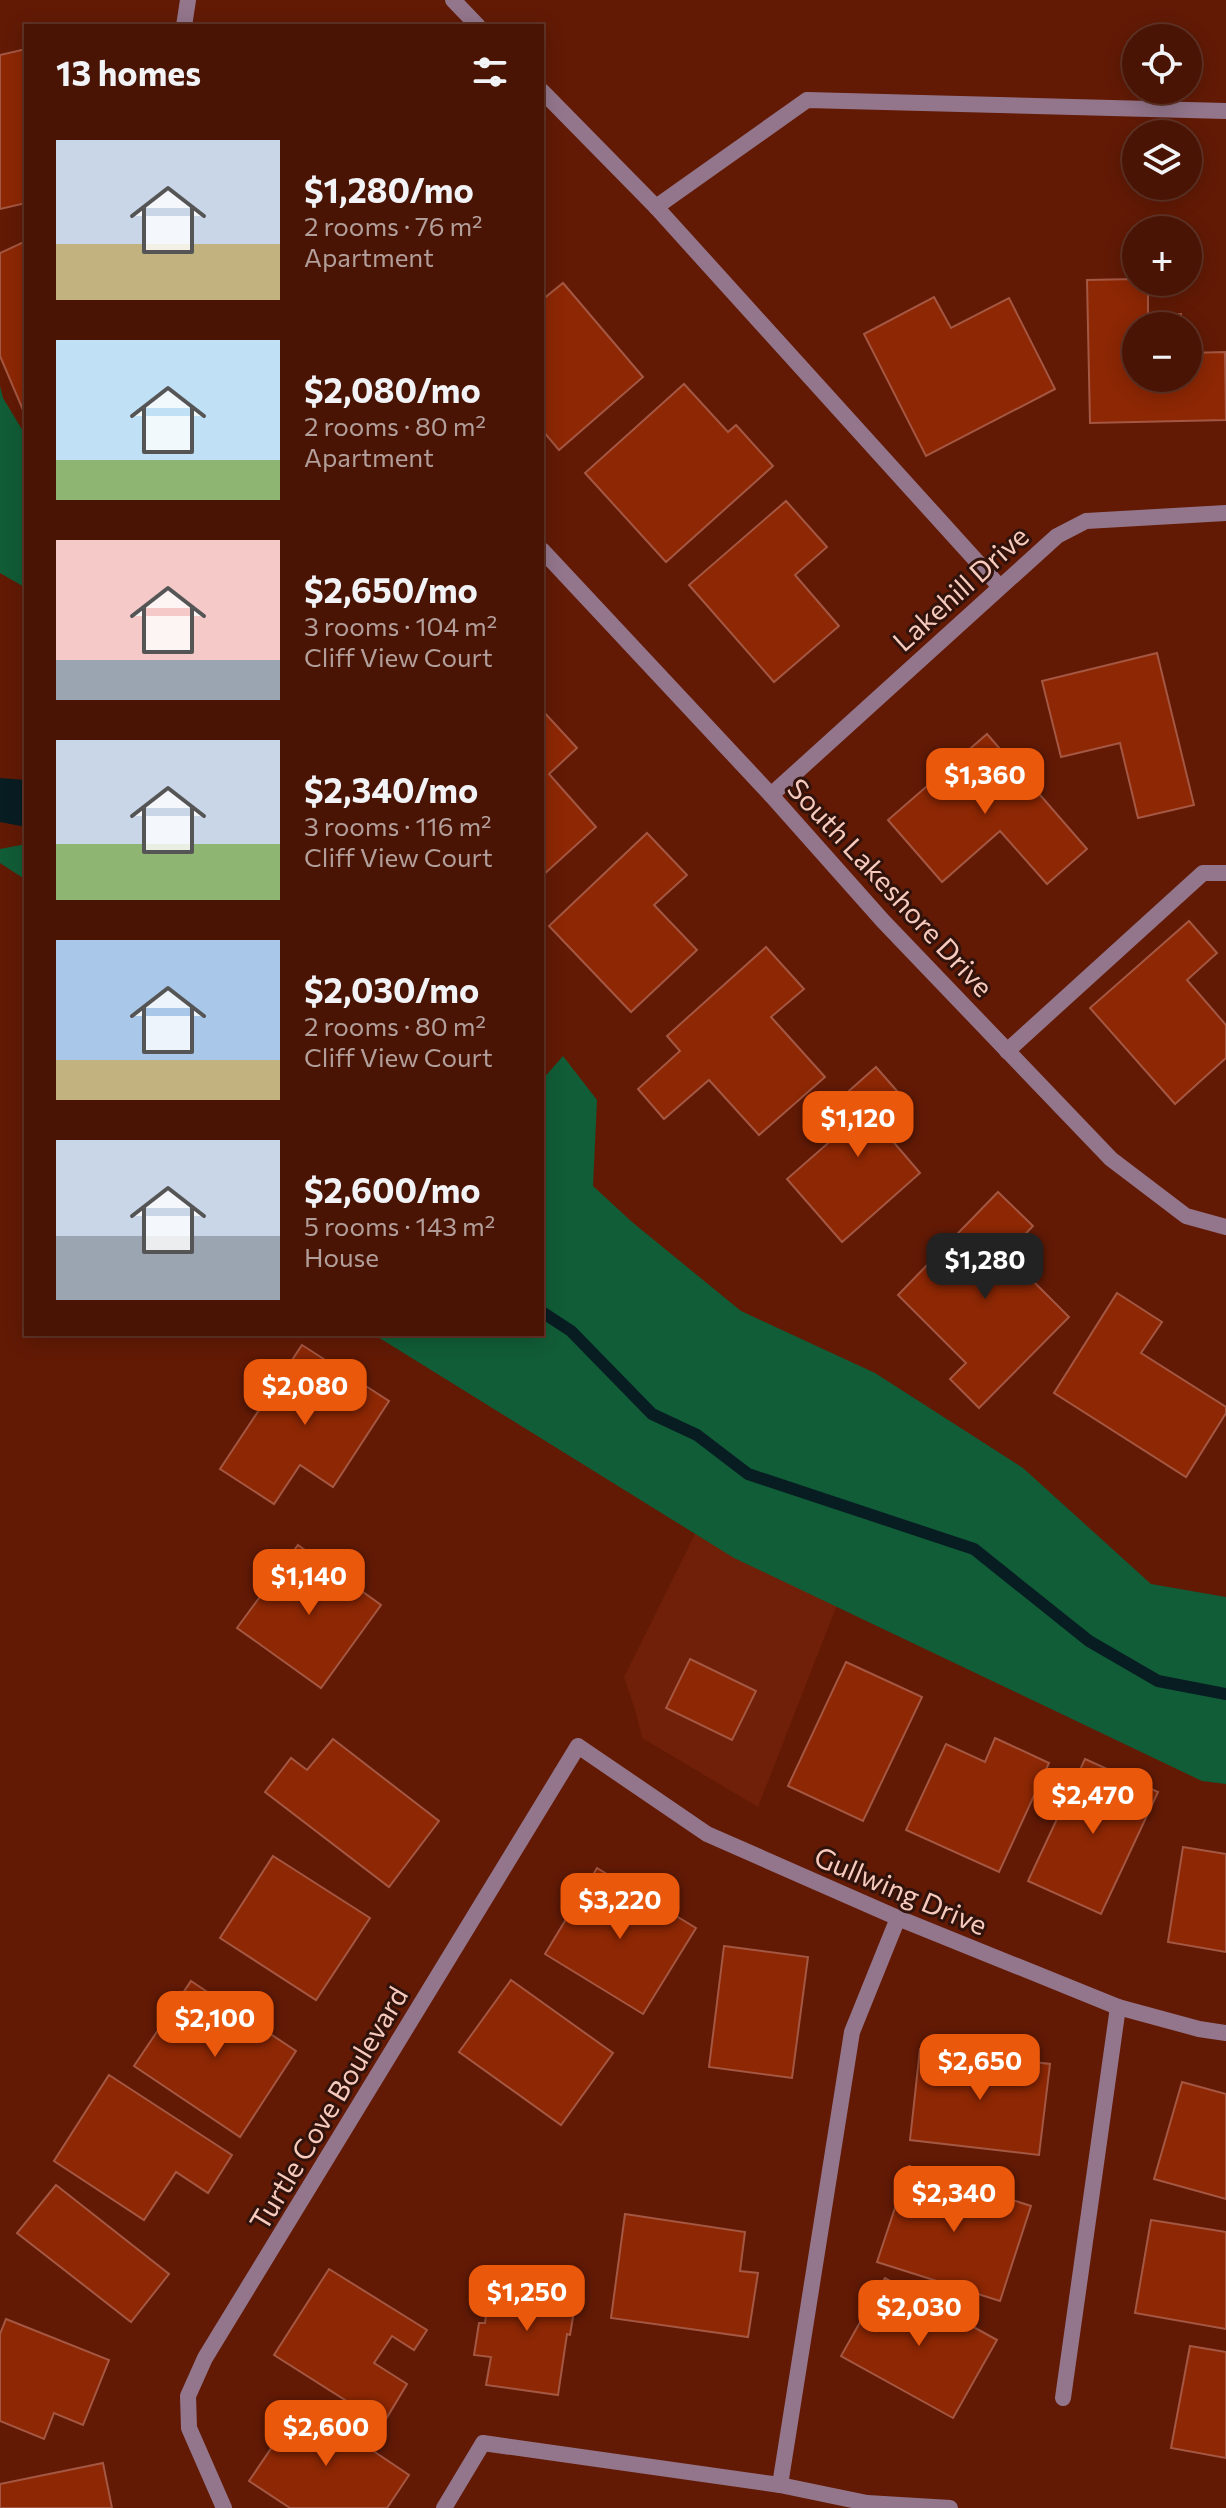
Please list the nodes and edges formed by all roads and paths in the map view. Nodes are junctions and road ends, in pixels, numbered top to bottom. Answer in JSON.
{"nodes":[{"id":1,"x":188,"y":0,"type":"edge"},
{"id":2,"x":453,"y":0,"type":"edge"},
{"id":3,"x":184,"y":24,"type":"edge"},
{"id":4,"x":476,"y":24,"type":"edge"},
{"id":5,"x":544,"y":93,"type":"edge"},
{"id":6,"x":1226,"y":111,"type":"edge"},
{"id":7,"x":656,"y":207,"type":"junction"},
{"id":8,"x":1226,"y":513,"type":"edge"},
{"id":9,"x":544,"y":552,"type":"edge"},
{"id":10,"x":1000,"y":587,"type":"junction"},
{"id":11,"x":771,"y":795,"type":"junction"},
{"id":12,"x":1226,"y":873,"type":"edge"},
{"id":13,"x":1007,"y":1051,"type":"junction"},
{"id":14,"x":1226,"y":1227,"type":"edge"},
{"id":15,"x":578,"y":1746,"type":"joint"},
{"id":16,"x":898,"y":1918,"type":"junction"},
{"id":17,"x":1118,"y":2007,"type":"junction"},
{"id":18,"x":1226,"y":2033,"type":"edge"},
{"id":19,"x":1063,"y":2398,"type":"dead end"},
{"id":20,"x":780,"y":2485,"type":"junction"},
{"id":21,"x":224,"y":2508,"type":"edge"},
{"id":22,"x":444,"y":2508,"type":"edge"},
{"id":23,"x":950,"y":2508,"type":"edge"}],
"edges":[{"from":1,"to":3,"type":"street"},
{"from":2,"to":4,"type":"street"},
{"from":5,"to":7,"type":"street"},
{"from":6,"to":7,"type":"street"},
{"from":7,"to":10,"type":"street"},
{"from":8,"to":10,"type":"street","name":"Lakehill Drive"},
{"from":9,"to":11,"type":"street","name":"South Lakeshore Drive"},
{"from":10,"to":11,"type":"street","name":"Lakehill Drive"},
{"from":11,"to":13,"type":"street","name":"South Lakeshore Drive"},
{"from":12,"to":13,"type":"street"},
{"from":13,"to":14,"type":"street","name":"South Lakeshore Drive"},
{"from":15,"to":16,"type":"street","name":"Gullwing Drive"},
{"from":15,"to":21,"type":"street","name":"Turtle Cove Boulevard"},
{"from":16,"to":17,"type":"street","name":"Gullwing Drive"},
{"from":16,"to":20,"type":"street"},
{"from":17,"to":18,"type":"street","name":"Gullwing Drive"},
{"from":17,"to":19,"type":"street"},
{"from":20,"to":22,"type":"street"},
{"from":20,"to":23,"type":"street"}]}
